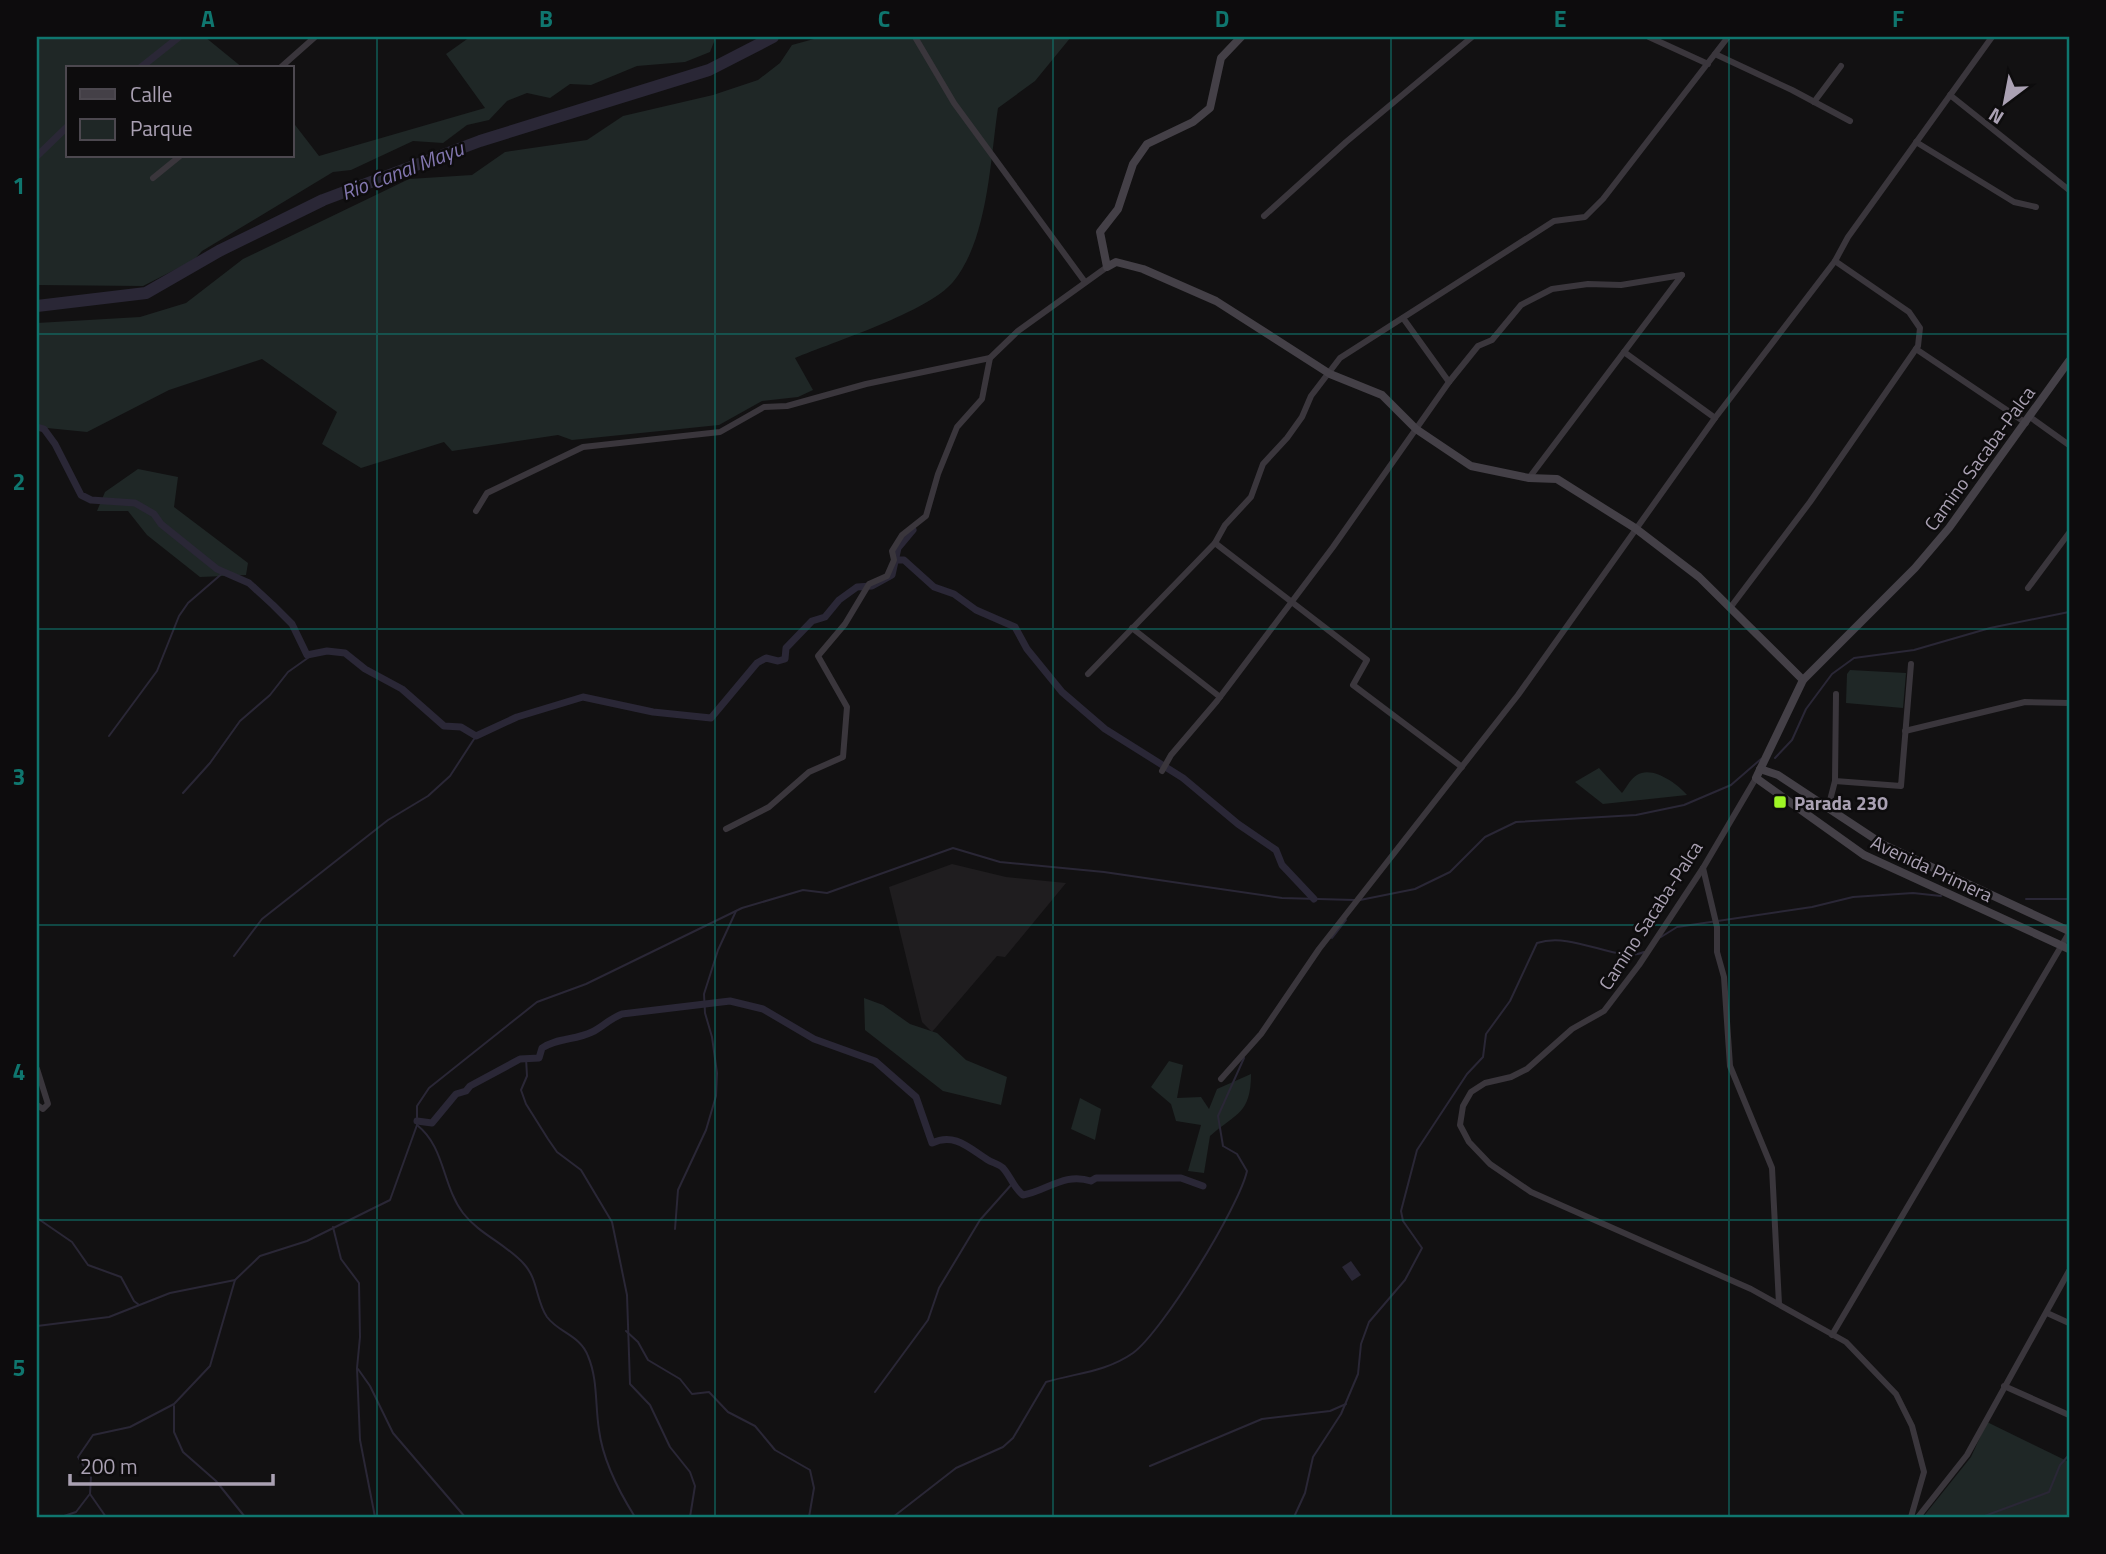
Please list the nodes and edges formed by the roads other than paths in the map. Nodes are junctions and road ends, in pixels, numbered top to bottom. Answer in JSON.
{"nodes":[{"id":1,"x":315,"y":37,"type":"edge"},
{"id":2,"x":915,"y":37,"type":"edge"},
{"id":3,"x":1241,"y":37,"type":"edge"},
{"id":4,"x":1472,"y":37,"type":"edge"},
{"id":5,"x":1649,"y":37,"type":"edge"},
{"id":6,"x":1728,"y":37,"type":"edge"},
{"id":7,"x":1992,"y":37,"type":"edge"},
{"id":8,"x":1715,"y":54,"type":"junction"},
{"id":9,"x":1707,"y":64,"type":"junction"},
{"id":10,"x":282,"y":66,"type":"edge"},
{"id":11,"x":1841,"y":66,"type":"dead end"},
{"id":12,"x":1950,"y":95,"type":"junction"},
{"id":13,"x":1814,"y":102,"type":"junction"},
{"id":14,"x":1850,"y":121,"type":"dead end"},
{"id":15,"x":1916,"y":142,"type":"junction"},
{"id":16,"x":178,"y":158,"type":"edge"},
{"id":17,"x":153,"y":178,"type":"dead end"},
{"id":18,"x":2069,"y":190,"type":"edge"},
{"id":19,"x":2036,"y":207,"type":"dead end"},
{"id":20,"x":1264,"y":216,"type":"dead end"},
{"id":21,"x":1835,"y":261,"type":"junction"},
{"id":22,"x":1107,"y":267,"type":"junction"},
{"id":23,"x":1085,"y":282,"type":"junction"},
{"id":24,"x":1403,"y":318,"type":"junction"},
{"id":25,"x":1916,"y":349,"type":"junction"},
{"id":26,"x":1623,"y":352,"type":"junction"},
{"id":27,"x":990,"y":358,"type":"junction"},
{"id":28,"x":2069,"y":361,"type":"edge"},
{"id":29,"x":1330,"y":374,"type":"junction"},
{"id":30,"x":1449,"y":382,"type":"junction"},
{"id":31,"x":1715,"y":418,"type":"junction"},
{"id":32,"x":2028,"y":420,"type":"junction"},
{"id":33,"x":1416,"y":429,"type":"junction"},
{"id":34,"x":2069,"y":444,"type":"edge"},
{"id":35,"x":1529,"y":478,"type":"junction"},
{"id":36,"x":476,"y":511,"type":"dead end"},
{"id":37,"x":1635,"y":528,"type":"junction"},
{"id":38,"x":2069,"y":533,"type":"edge"},
{"id":39,"x":1215,"y":543,"type":"junction"},
{"id":40,"x":2028,"y":588,"type":"dead end"},
{"id":41,"x":1291,"y":602,"type":"junction"},
{"id":42,"x":1730,"y":608,"type":"junction"},
{"id":43,"x":1132,"y":628,"type":"junction"},
{"id":44,"x":1911,"y":664,"type":"dead end"},
{"id":45,"x":1088,"y":674,"type":"dead end"},
{"id":46,"x":1803,"y":680,"type":"junction"},
{"id":47,"x":1836,"y":694,"type":"dead end"},
{"id":48,"x":1220,"y":697,"type":"junction"},
{"id":49,"x":2069,"y":703,"type":"edge"},
{"id":50,"x":1905,"y":731,"type":"junction"},
{"id":51,"x":1462,"y":767,"type":"junction"},
{"id":52,"x":1760,"y":769,"type":"junction"},
{"id":53,"x":1162,"y":771,"type":"dead end"},
{"id":54,"x":1756,"y":778,"type":"junction"},
{"id":55,"x":1835,"y":781,"type":"junction"},
{"id":56,"x":1828,"y":808,"type":"junction"},
{"id":57,"x":726,"y":829,"type":"dead end"},
{"id":58,"x":1703,"y":868,"type":"junction"},
{"id":59,"x":2069,"y":932,"type":"edge"},
{"id":60,"x":2066,"y":947,"type":"edge"},
{"id":61,"x":37,"y":1069,"type":"edge"},
{"id":62,"x":1221,"y":1079,"type":"dead end"},
{"id":63,"x":37,"y":1105,"type":"edge"},
{"id":64,"x":2069,"y":1270,"type":"edge"},
{"id":65,"x":1779,"y":1304,"type":"junction"},
{"id":66,"x":2047,"y":1313,"type":"junction"},
{"id":67,"x":2069,"y":1323,"type":"edge"},
{"id":68,"x":1832,"y":1335,"type":"junction"},
{"id":69,"x":2004,"y":1386,"type":"junction"},
{"id":70,"x":2069,"y":1415,"type":"edge"},
{"id":71,"x":1911,"y":1517,"type":"edge"},
{"id":72,"x":1918,"y":1517,"type":"edge"}],
"edges":[{"from":1,"to":10,"type":"street"},
{"from":2,"to":23,"type":"street"},
{"from":3,"to":22,"type":"main road"},
{"from":4,"to":20,"type":"street"},
{"from":5,"to":9,"type":"street"},
{"from":6,"to":8,"type":"street"},
{"from":7,"to":12,"type":"street"},
{"from":8,"to":9,"type":"street"},
{"from":8,"to":13,"type":"street"},
{"from":9,"to":24,"type":"street"},
{"from":11,"to":13,"type":"street"},
{"from":12,"to":15,"type":"street"},
{"from":12,"to":18,"type":"street"},
{"from":13,"to":14,"type":"street"},
{"from":15,"to":19,"type":"street"},
{"from":15,"to":21,"type":"street"},
{"from":16,"to":17,"type":"street"},
{"from":21,"to":25,"type":"street"},
{"from":21,"to":31,"type":"street"},
{"from":22,"to":23,"type":"street"},
{"from":22,"to":29,"type":"main road"},
{"from":23,"to":27,"type":"street"},
{"from":24,"to":29,"type":"street"},
{"from":24,"to":30,"type":"street"},
{"from":25,"to":32,"type":"street"},
{"from":25,"to":42,"type":"street"},
{"from":26,"to":30,"type":"street"},
{"from":26,"to":31,"type":"street"},
{"from":26,"to":35,"type":"street"},
{"from":27,"to":36,"type":"street"},
{"from":27,"to":57,"type":"street"},
{"from":28,"to":32,"type":"main road","name":"Camino Sacaba-Palca"},
{"from":29,"to":33,"type":"main road"},
{"from":29,"to":39,"type":"street"},
{"from":30,"to":33,"type":"street"},
{"from":31,"to":37,"type":"street"},
{"from":32,"to":34,"type":"street"},
{"from":32,"to":46,"type":"main road","name":"Camino Sacaba-Palca"},
{"from":33,"to":35,"type":"main road"},
{"from":33,"to":41,"type":"street"},
{"from":35,"to":37,"type":"main road"},
{"from":37,"to":42,"type":"main road"},
{"from":37,"to":51,"type":"street"},
{"from":38,"to":40,"type":"street"},
{"from":39,"to":41,"type":"street"},
{"from":39,"to":43,"type":"street"},
{"from":41,"to":48,"type":"street"},
{"from":41,"to":51,"type":"street"},
{"from":42,"to":46,"type":"main road"},
{"from":43,"to":45,"type":"street"},
{"from":43,"to":48,"type":"street"},
{"from":44,"to":50,"type":"street"},
{"from":46,"to":52,"type":"main road","name":"Camino Sacaba-Palca"},
{"from":47,"to":55,"type":"street"},
{"from":48,"to":53,"type":"street"},
{"from":49,"to":50,"type":"street"},
{"from":50,"to":55,"type":"street"},
{"from":51,"to":62,"type":"street"},
{"from":52,"to":54,"type":"main road","name":"Camino Sacaba-Palca"},
{"from":52,"to":56,"type":"main road","name":"Avenida Primera"},
{"from":54,"to":58,"type":"street","name":"Camino Sacaba-Palca"},
{"from":54,"to":60,"type":"main road","name":"Avenida Primera"},
{"from":55,"to":56,"type":"street"},
{"from":56,"to":59,"type":"main road","name":"Avenida Primera"},
{"from":58,"to":65,"type":"street"},
{"from":58,"to":65,"type":"street","name":"Camino Sacaba-Palca"},
{"from":59,"to":60,"type":"street"},
{"from":60,"to":68,"type":"street"},
{"from":61,"to":63,"type":"street"},
{"from":64,"to":66,"type":"street"},
{"from":65,"to":68,"type":"street","name":"Camino Sacaba-Palca"},
{"from":66,"to":67,"type":"street"},
{"from":66,"to":69,"type":"street"},
{"from":68,"to":71,"type":"street","name":"Camino Sacaba-Palca"},
{"from":69,"to":70,"type":"street"},
{"from":69,"to":72,"type":"street"}]}
